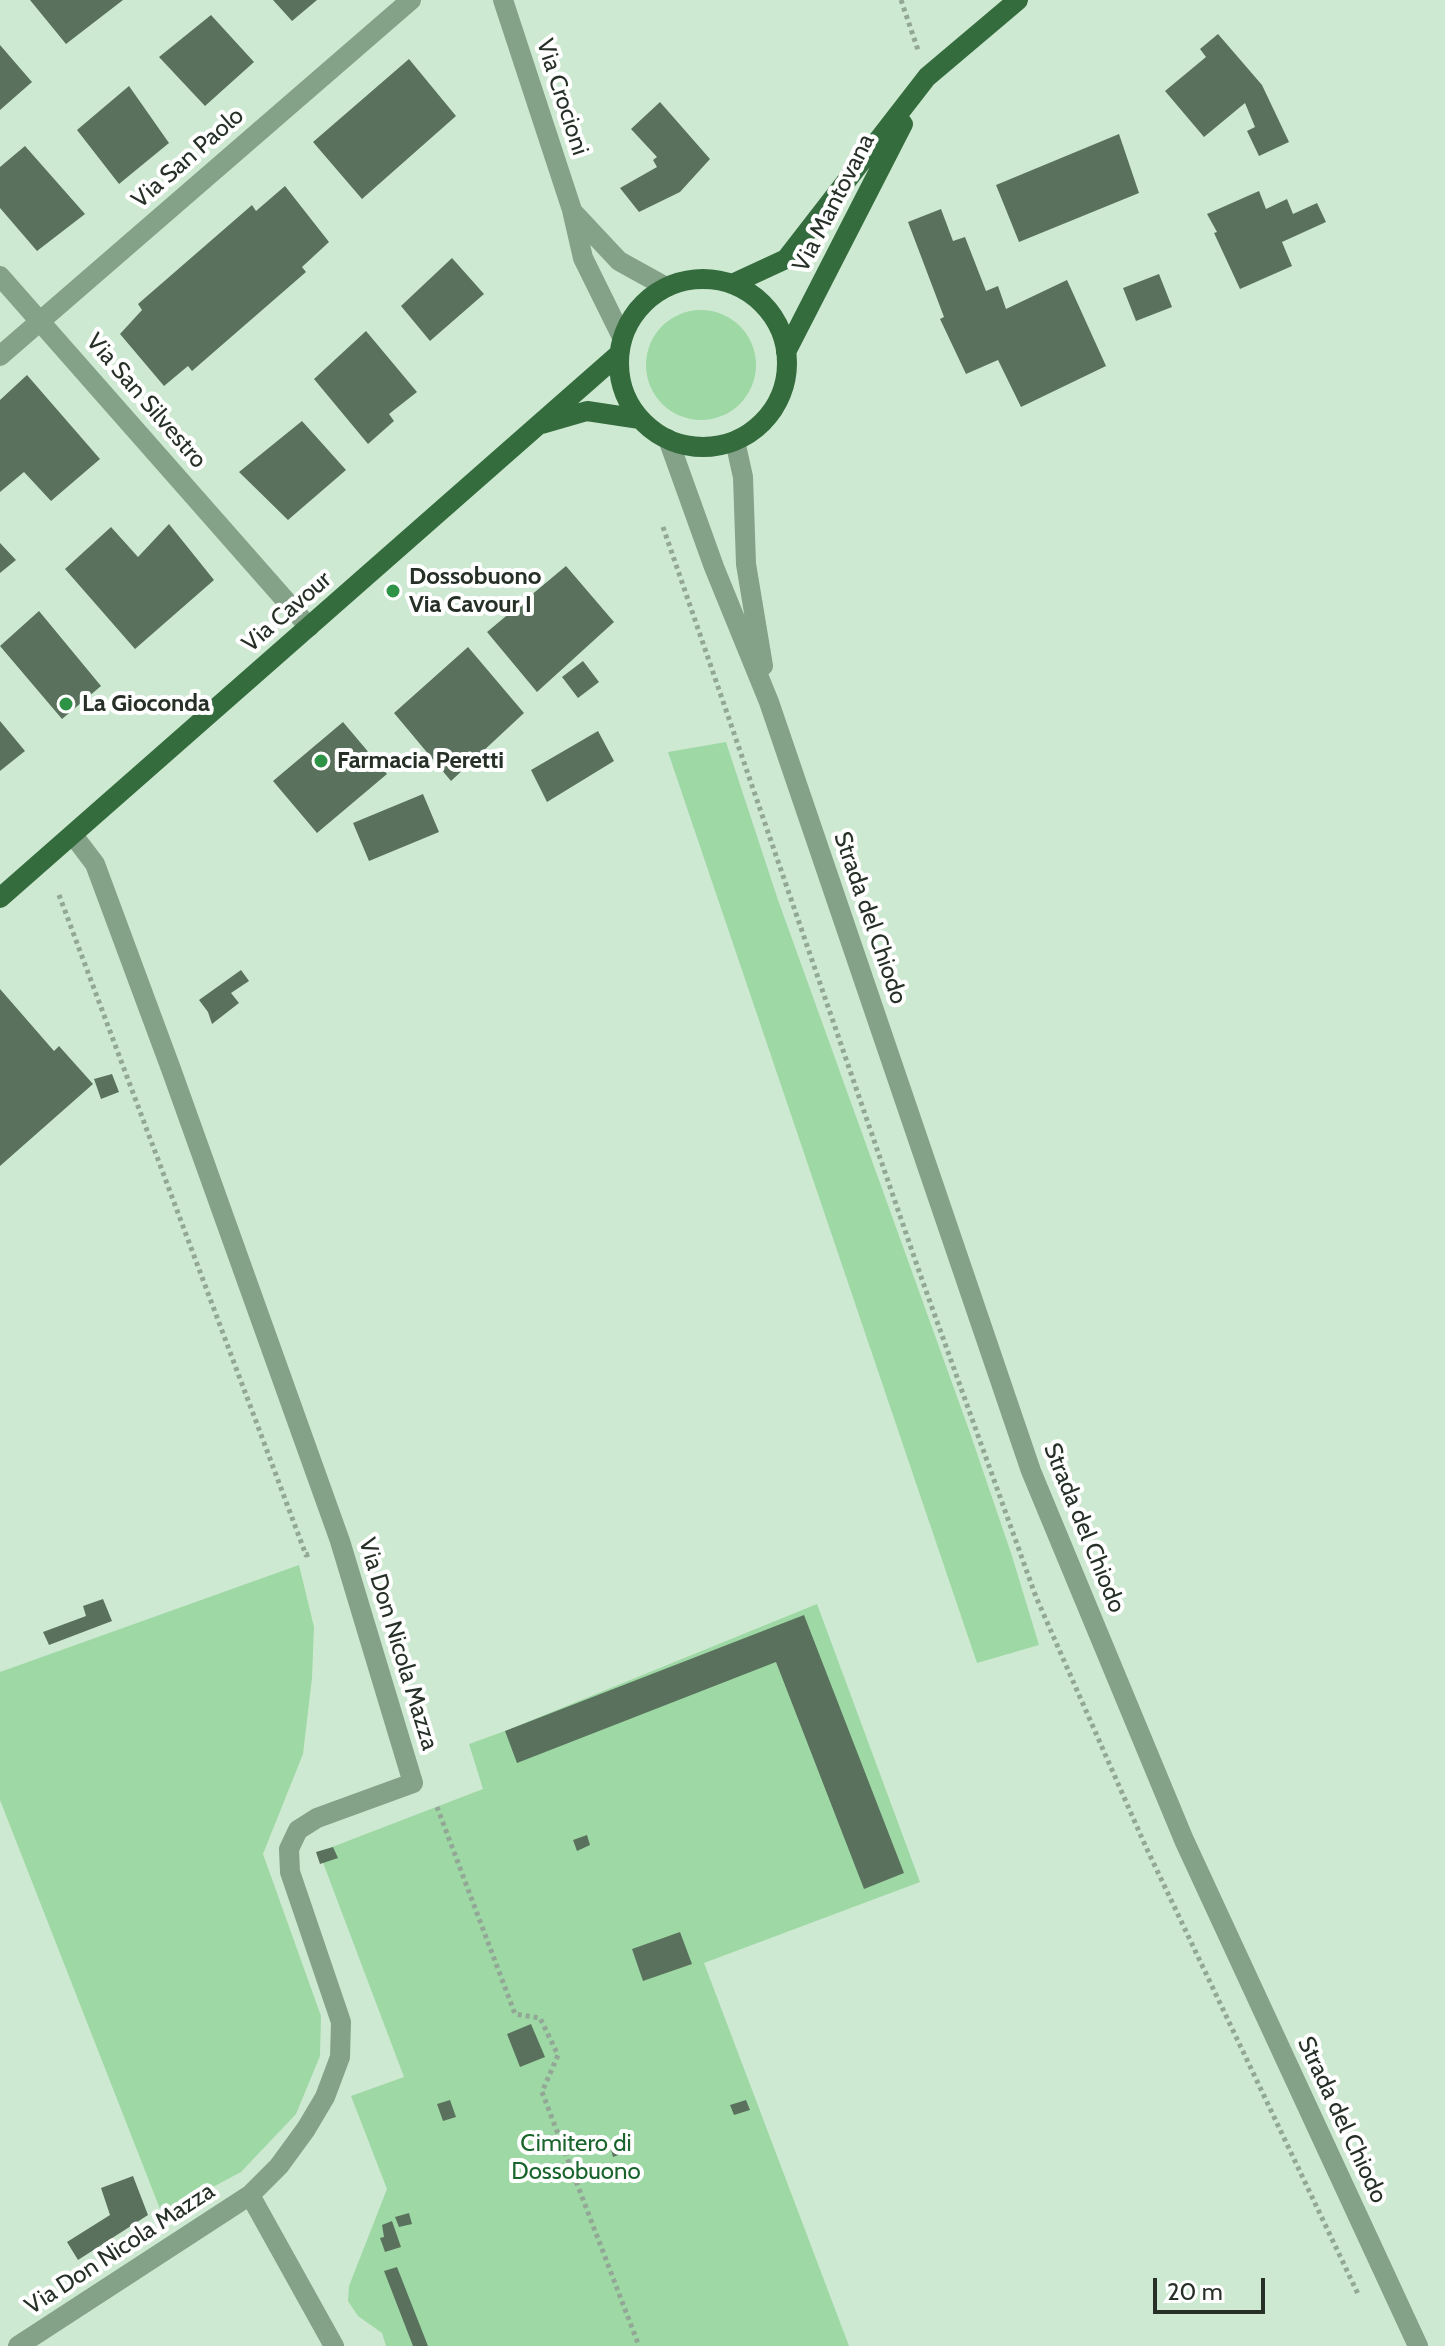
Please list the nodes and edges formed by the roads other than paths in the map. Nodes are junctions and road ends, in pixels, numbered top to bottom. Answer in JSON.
{"nodes":[{"id":1,"x":411,"y":0,"type":"edge"},
{"id":2,"x":503,"y":0,"type":"edge"},
{"id":3,"x":1018,"y":0,"type":"edge"},
{"id":4,"x":927,"y":77,"type":"junction"},
{"id":5,"x":572,"y":210,"type":"junction"},
{"id":6,"x":0,"y":276,"type":"edge"},
{"id":7,"x":732,"y":284,"type":"junction"},
{"id":8,"x":666,"y":287,"type":"junction"},
{"id":9,"x":41,"y":321,"type":"junction"},
{"id":10,"x":620,"y":346,"type":"junction"},
{"id":11,"x":786,"y":352,"type":"junction"},
{"id":12,"x":0,"y":356,"type":"edge"},
{"id":13,"x":640,"y":419,"type":"junction"},
{"id":14,"x":534,"y":427,"type":"junction"},
{"id":15,"x":668,"y":439,"type":"junction"},
{"id":16,"x":735,"y":441,"type":"junction"},
{"id":17,"x":309,"y":627,"type":"junction"},
{"id":18,"x":769,"y":702,"type":"junction"},
{"id":19,"x":73,"y":835,"type":"junction"},
{"id":20,"x":0,"y":898,"type":"edge"},
{"id":21,"x":250,"y":2195,"type":"junction"},
{"id":22,"x":18,"y":2346,"type":"edge"},
{"id":23,"x":334,"y":2346,"type":"edge"},
{"id":24,"x":1418,"y":2346,"type":"edge"}],
"edges":[{"from":1,"to":9,"type":"street","name":"Via San Paolo"},
{"from":2,"to":5,"type":"street","name":"Via Crocioni"},
{"from":3,"to":4,"type":"main road","name":"Via Mantovana"},
{"from":4,"to":7,"type":"main road","name":"Via Mantovana"},
{"from":4,"to":11,"type":"main road","name":"Via Mantovana"},
{"from":5,"to":8,"type":"street","name":"Via Crocioni"},
{"from":5,"to":10,"type":"street","name":"Via Crocioni"},
{"from":6,"to":9,"type":"street","name":"Via San Silvestro"},
{"from":7,"to":8,"type":"main road","name":"Via Mantovana"},
{"from":7,"to":11,"type":"main road","name":"Via Mantovana"},
{"from":8,"to":10,"type":"main road","name":"Via Mantovana"},
{"from":9,"to":12,"type":"street","name":"Via San Paolo"},
{"from":9,"to":17,"type":"street","name":"Via San Silvestro"},
{"from":10,"to":13,"type":"main road"},
{"from":10,"to":14,"type":"main road","name":"Via Cavour"},
{"from":11,"to":16,"type":"main road","name":"Via Mantovana"},
{"from":13,"to":14,"type":"main road","name":"Via Cavour"},
{"from":13,"to":15,"type":"main road"},
{"from":14,"to":17,"type":"main road","name":"Via Cavour"},
{"from":15,"to":16,"type":"main road"},
{"from":15,"to":18,"type":"street","name":"Strada del Chiodo"},
{"from":16,"to":18,"type":"street","name":"Strada del Chiodo"},
{"from":17,"to":19,"type":"main road","name":"Via Cavour"},
{"from":18,"to":24,"type":"street","name":"Strada del Chiodo"},
{"from":19,"to":20,"type":"main road","name":"Via Cavour"},
{"from":19,"to":21,"type":"street","name":"Via Don Nicola Mazza"},
{"from":21,"to":22,"type":"street","name":"Via Don Nicola Mazza"},
{"from":21,"to":23,"type":"street","name":"Via Don Nicola Mazza"}]}
